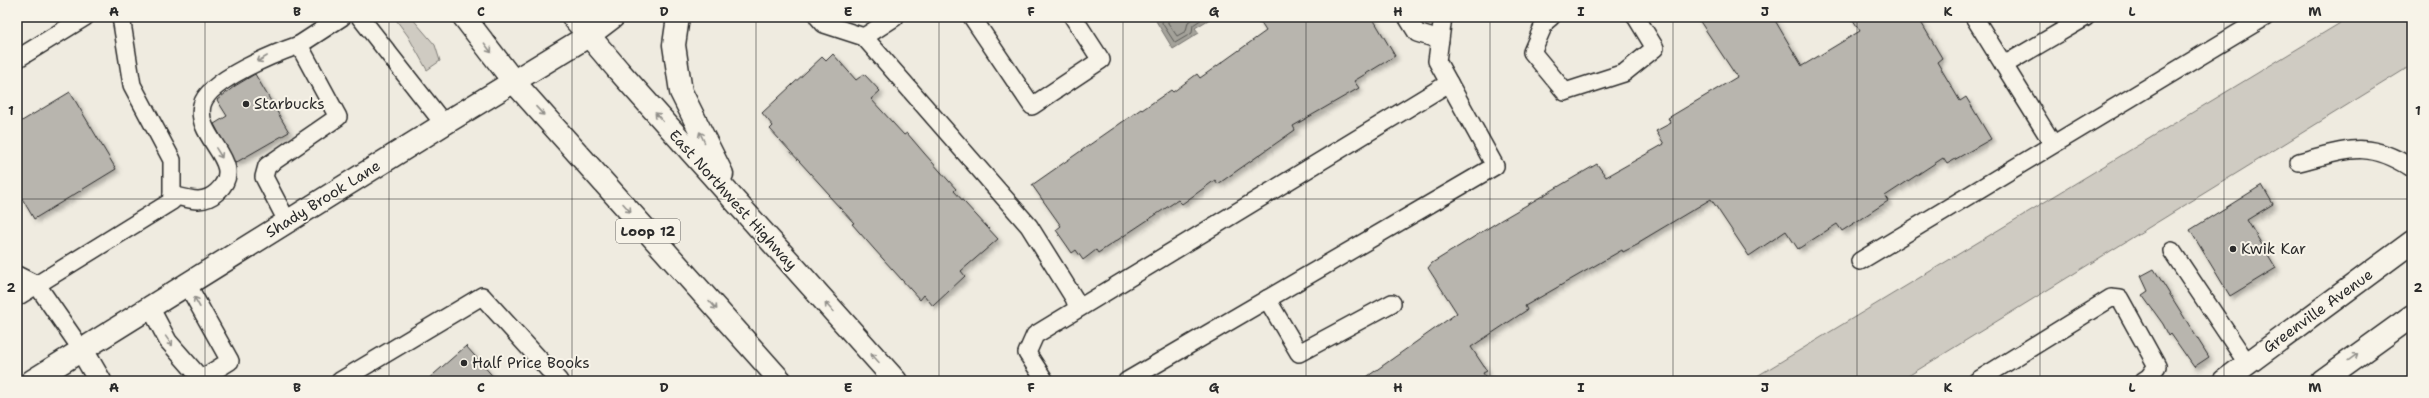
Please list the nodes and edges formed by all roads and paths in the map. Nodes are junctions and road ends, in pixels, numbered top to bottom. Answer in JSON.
{"nodes":[{"id":1,"x":85,"y":17,"type":"edge"},
{"id":2,"x":121,"y":17,"type":"edge"},
{"id":3,"x":342,"y":17,"type":"edge"},
{"id":4,"x":360,"y":17,"type":"edge"},
{"id":5,"x":464,"y":17,"type":"edge"},
{"id":6,"x":573,"y":17,"type":"edge"},
{"id":7,"x":613,"y":17,"type":"edge"},
{"id":8,"x":678,"y":17,"type":"edge"},
{"id":9,"x":818,"y":17,"type":"edge"},
{"id":10,"x":895,"y":17,"type":"edge"},
{"id":11,"x":972,"y":17,"type":"edge"},
{"id":12,"x":1073,"y":17,"type":"edge"},
{"id":13,"x":1407,"y":17,"type":"edge"},
{"id":14,"x":1443,"y":17,"type":"edge"},
{"id":15,"x":1551,"y":17,"type":"edge"},
{"id":16,"x":1636,"y":17,"type":"edge"},
{"id":17,"x":1974,"y":17,"type":"edge"},
{"id":18,"x":2086,"y":17,"type":"edge"},
{"id":19,"x":2265,"y":17,"type":"edge"},
{"id":20,"x":588,"y":36,"type":"junction"},
{"id":21,"x":864,"y":38,"type":"junction"},
{"id":22,"x":1440,"y":40,"type":"junction"},
{"id":23,"x":299,"y":46,"type":"junction"},
{"id":24,"x":17,"y":59,"type":"edge"},
{"id":25,"x":2004,"y":65,"type":"junction"},
{"id":26,"x":514,"y":82,"type":"junction"},
{"id":27,"x":1449,"y":83,"type":"junction"},
{"id":28,"x":444,"y":124,"type":"junction"},
{"id":29,"x":2053,"y":144,"type":"junction"},
{"id":30,"x":2299,"y":162,"type":"dead end"},
{"id":31,"x":2412,"y":168,"type":"edge"},
{"id":32,"x":172,"y":195,"type":"junction"},
{"id":33,"x":750,"y":219,"type":"junction"},
{"id":34,"x":287,"y":222,"type":"junction"},
{"id":35,"x":2412,"y":242,"type":"edge"},
{"id":36,"x":2172,"y":251,"type":"dead end"},
{"id":37,"x":1860,"y":261,"type":"dead end"},
{"id":38,"x":17,"y":275,"type":"edge"},
{"id":39,"x":187,"y":284,"type":"junction"},
{"id":40,"x":37,"y":285,"type":"junction"},
{"id":41,"x":17,"y":297,"type":"edge"},
{"id":42,"x":1267,"y":299,"type":"junction"},
{"id":43,"x":1392,"y":303,"type":"dead end"},
{"id":44,"x":150,"y":307,"type":"junction"},
{"id":45,"x":1078,"y":308,"type":"junction"},
{"id":46,"x":2412,"y":316,"type":"edge"},
{"id":47,"x":82,"y":350,"type":"junction"},
{"id":48,"x":2247,"y":363,"type":"junction"},
{"id":49,"x":202,"y":380,"type":"edge"},
{"id":50,"x":32,"y":381,"type":"edge"},
{"id":51,"x":100,"y":381,"type":"edge"},
{"id":52,"x":340,"y":381,"type":"edge"},
{"id":53,"x":559,"y":381,"type":"edge"},
{"id":54,"x":781,"y":381,"type":"edge"},
{"id":55,"x":896,"y":381,"type":"edge"},
{"id":56,"x":1045,"y":381,"type":"edge"},
{"id":57,"x":1127,"y":381,"type":"edge"},
{"id":58,"x":1976,"y":381,"type":"edge"},
{"id":59,"x":2143,"y":381,"type":"edge"},
{"id":60,"x":2224,"y":381,"type":"edge"},
{"id":61,"x":2322,"y":381,"type":"edge"}],
"edges":[{"from":1,"to":24,"type":"lane"},
{"from":2,"to":32,"type":"lane"},
{"from":3,"to":23,"type":"lane"},
{"from":4,"to":28,"type":"lane"},
{"from":5,"to":26,"type":"main road","number":"Loop 12","one_way":true},
{"from":6,"to":20,"type":"main road","name":"East Northwest Highway"},
{"from":7,"to":20,"type":"main road","name":"Shady Brook Lane"},
{"from":33,"to":8,"type":"main road","one_way":true},
{"from":9,"to":21,"type":"lane"},
{"from":10,"to":21,"type":"lane"},
{"from":11,"to":12,"type":"lane"},
{"from":13,"to":22,"type":"lane"},
{"from":14,"to":22,"type":"lane"},
{"from":15,"to":16,"type":"lane"},
{"from":17,"to":25,"type":"lane"},
{"from":18,"to":25,"type":"lane"},
{"from":19,"to":29,"type":"lane"},
{"from":20,"to":26,"type":"main road","name":"Shady Brook Lane"},
{"from":33,"to":20,"type":"main road","name":"East Northwest Highway","one_way":true},
{"from":21,"to":45,"type":"lane"},
{"from":22,"to":27,"type":"lane"},
{"from":23,"to":32,"type":"lane","one_way":true},
{"from":23,"to":34,"type":"lane"},
{"from":25,"to":29,"type":"lane"},
{"from":26,"to":28,"type":"main road","name":"Shady Brook Lane"},
{"from":26,"to":54,"type":"main road","number":"Loop 12","one_way":true},
{"from":27,"to":42,"type":"lane"},
{"from":27,"to":45,"type":"lane"},
{"from":28,"to":34,"type":"main road","name":"Shady Brook Lane"},
{"from":29,"to":37,"type":"lane"},
{"from":30,"to":31,"type":"lane"},
{"from":32,"to":40,"type":"lane"},
{"from":55,"to":33,"type":"main road","name":"East Northwest Highway","one_way":true},
{"from":34,"to":39,"type":"main road","name":"Shady Brook Lane"},
{"from":35,"to":48,"type":"main road","name":"Greenville Avenue"},
{"from":36,"to":48,"type":"lane"},
{"from":38,"to":40,"type":"lane"},
{"from":39,"to":44,"type":"main road","name":"Shady Brook Lane"},
{"from":49,"to":39,"type":"lane","one_way":true},
{"from":40,"to":41,"type":"lane"},
{"from":40,"to":47,"type":"lane"},
{"from":42,"to":43,"type":"lane"},
{"from":42,"to":57,"type":"lane"},
{"from":44,"to":47,"type":"main road","name":"Shady Brook Lane"},
{"from":44,"to":49,"type":"lane","one_way":true},
{"from":45,"to":56,"type":"lane"},
{"from":61,"to":46,"type":"main road","one_way":true},
{"from":47,"to":50,"type":"main road","name":"Shady Brook Lane"},
{"from":47,"to":51,"type":"main road"},
{"from":48,"to":60,"type":"main road","name":"Greenville Avenue"},
{"from":52,"to":53,"type":"lane"},
{"from":58,"to":59,"type":"lane"}]}
